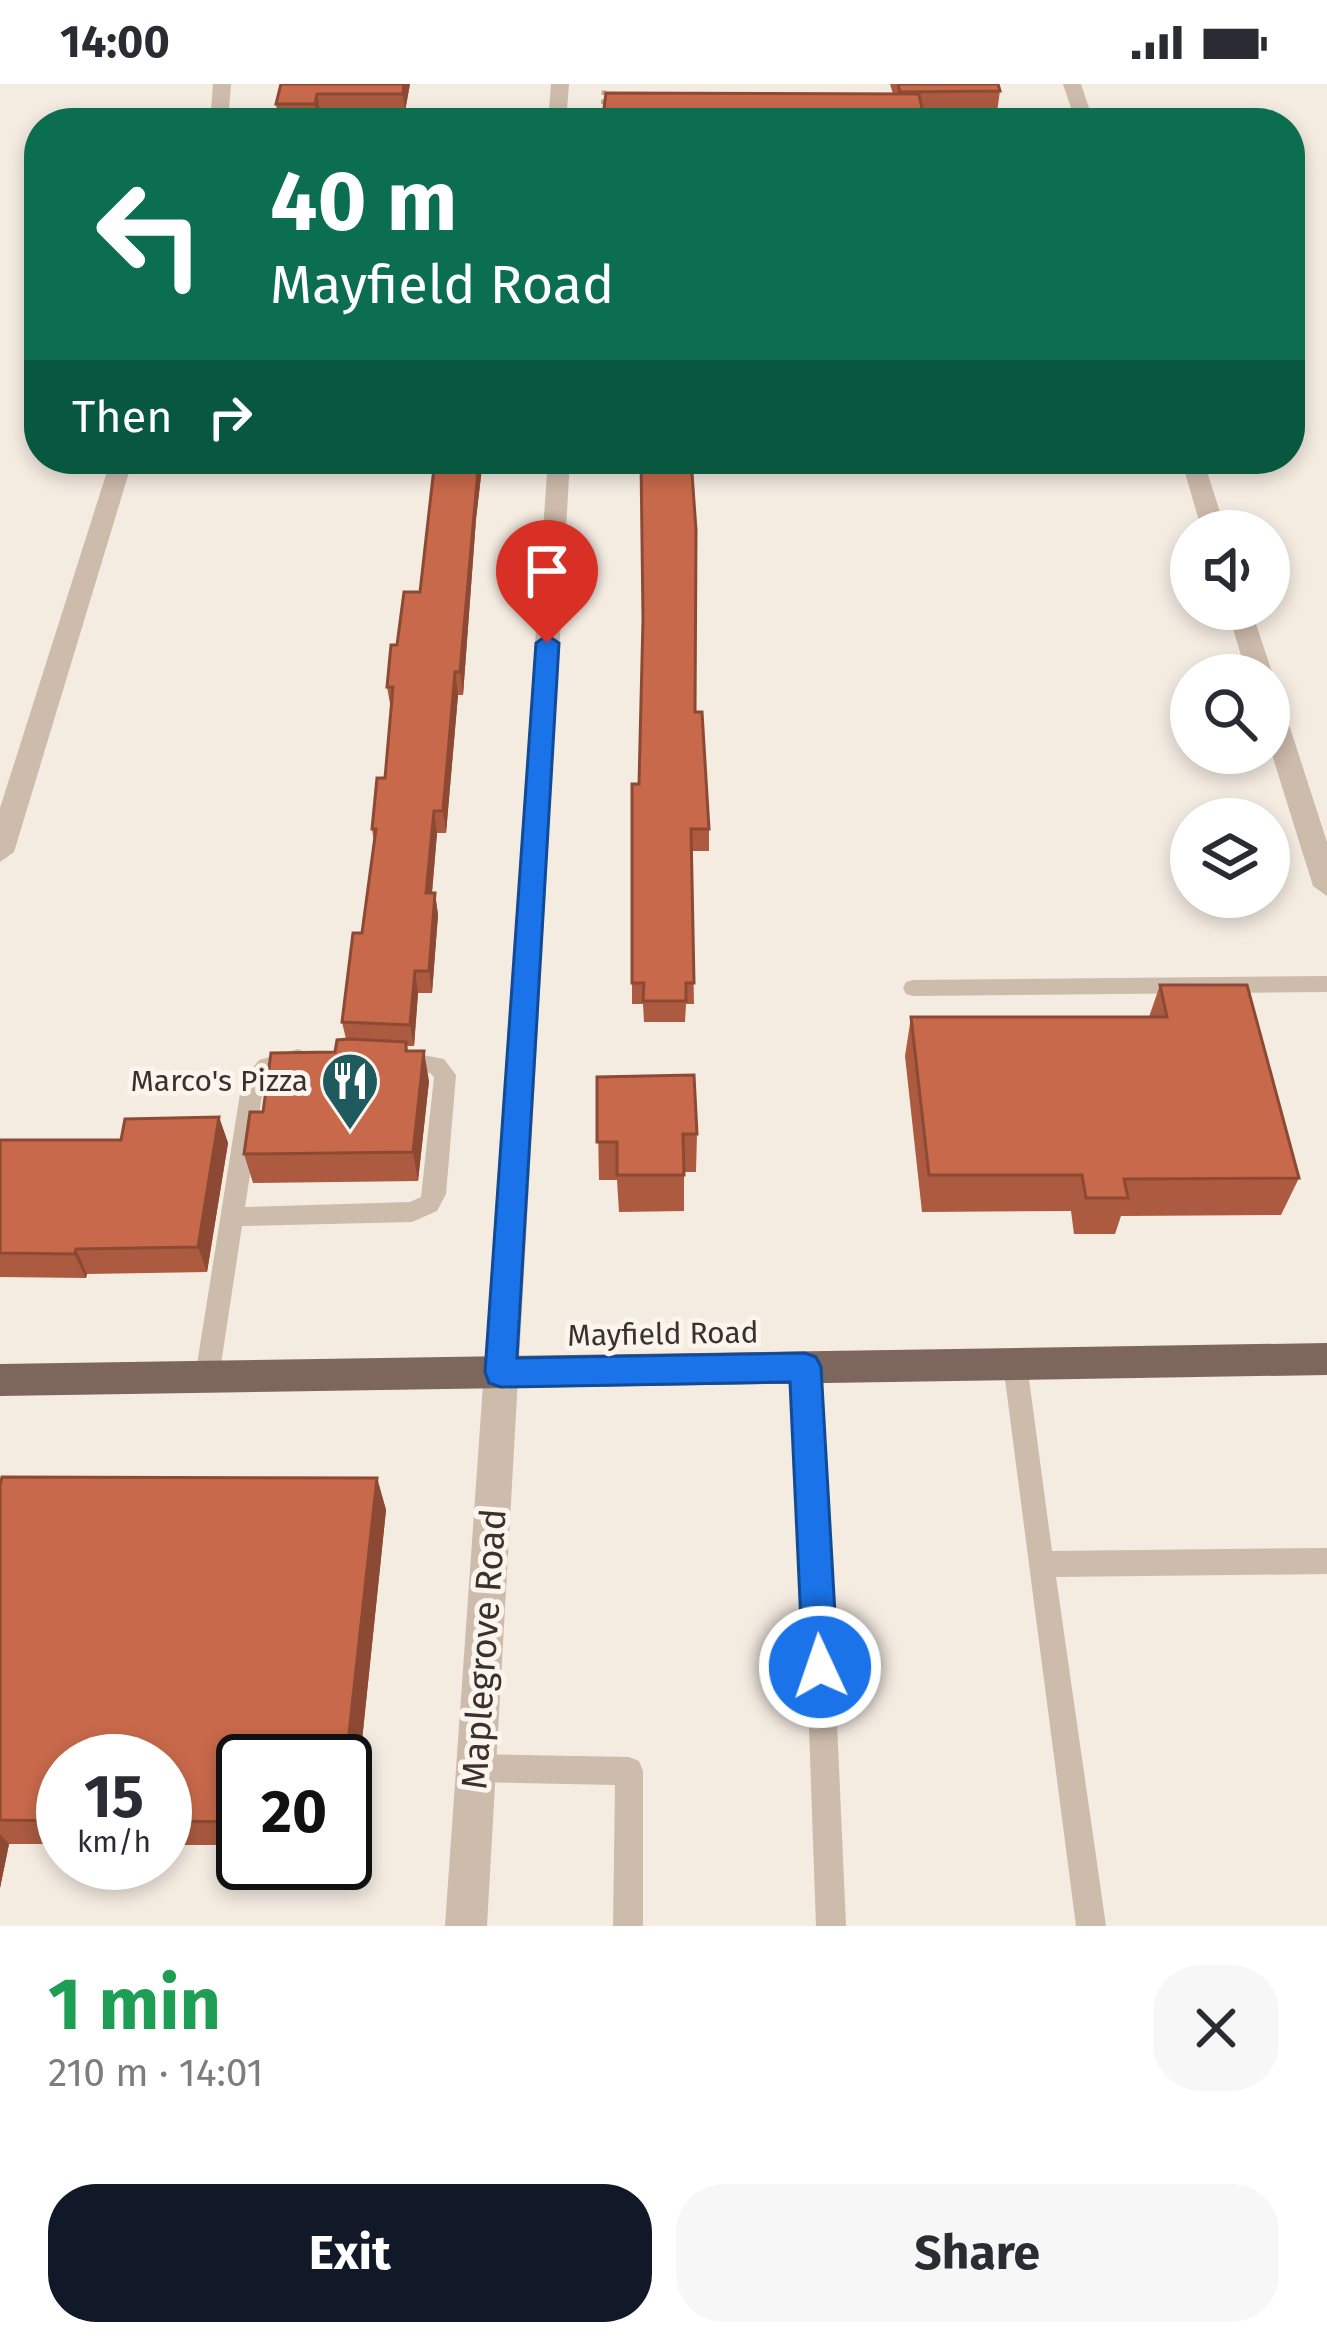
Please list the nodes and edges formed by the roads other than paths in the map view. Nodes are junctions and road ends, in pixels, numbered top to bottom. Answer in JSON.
{"nodes":[{"id":1,"x":117,"y":474,"type":"edge"},
{"id":2,"x":558,"y":474,"type":"edge"},
{"id":3,"x":1197,"y":474,"type":"edge"},
{"id":4,"x":1208,"y":510,"type":"edge"},
{"id":5,"x":1290,"y":758,"type":"edge"},
{"id":6,"x":1319,"y":835,"type":"edge"},
{"id":7,"x":0,"y":852,"type":"edge"},
{"id":8,"x":1327,"y":886,"type":"edge"},
{"id":9,"x":1327,"y":984,"type":"edge"},
{"id":10,"x":913,"y":988,"type":"dead end"},
{"id":11,"x":320,"y":1058,"type":"edge"},
{"id":12,"x":382,"y":1059,"type":"edge"},
{"id":13,"x":232,"y":1217,"type":"junction"},
{"id":14,"x":1015,"y":1364,"type":"junction"},
{"id":15,"x":1325,"y":1366,"type":"edge"},
{"id":16,"x":805,"y":1367,"type":"junction"},
{"id":17,"x":501,"y":1372,"type":"junction"},
{"id":18,"x":207,"y":1377,"type":"junction"},
{"id":19,"x":0,"y":1380,"type":"edge"},
{"id":20,"x":1327,"y":1561,"type":"edge"},
{"id":21,"x":1042,"y":1564,"type":"junction"},
{"id":22,"x":820,"y":1667,"type":"dead end"},
{"id":23,"x":822,"y":1700,"type":"dead end"},
{"id":24,"x":476,"y":1768,"type":"junction"},
{"id":25,"x":466,"y":1926,"type":"edge"},
{"id":26,"x":628,"y":1926,"type":"edge"},
{"id":27,"x":832,"y":1926,"type":"edge"},
{"id":28,"x":1091,"y":1926,"type":"edge"}],
"edges":[{"from":1,"to":7,"type":"street"},
{"from":2,"to":17,"type":"street","name":"Maplegrove Road"},
{"from":3,"to":4,"type":"street"},
{"from":5,"to":6,"type":"street"},
{"from":6,"to":8,"type":"street"},
{"from":9,"to":10,"type":"lane"},
{"from":11,"to":13,"type":"lane"},
{"from":12,"to":13,"type":"lane"},
{"from":13,"to":18,"type":"lane"},
{"from":14,"to":15,"type":"main road","name":"Mayfield Road"},
{"from":14,"to":16,"type":"main road","name":"Mayfield Road"},
{"from":14,"to":21,"type":"lane"},
{"from":16,"to":17,"type":"main road","name":"Mayfield Road"},
{"from":16,"to":22,"type":"lane"},
{"from":17,"to":18,"type":"main road","name":"Mayfield Road"},
{"from":17,"to":24,"type":"street","name":"Maplegrove Road"},
{"from":18,"to":19,"type":"main road","name":"Mayfield Road"},
{"from":20,"to":21,"type":"lane"},
{"from":21,"to":28,"type":"lane"},
{"from":23,"to":27,"type":"lane"},
{"from":24,"to":25,"type":"street","name":"Maplegrove Road"},
{"from":24,"to":26,"type":"lane"}]}
